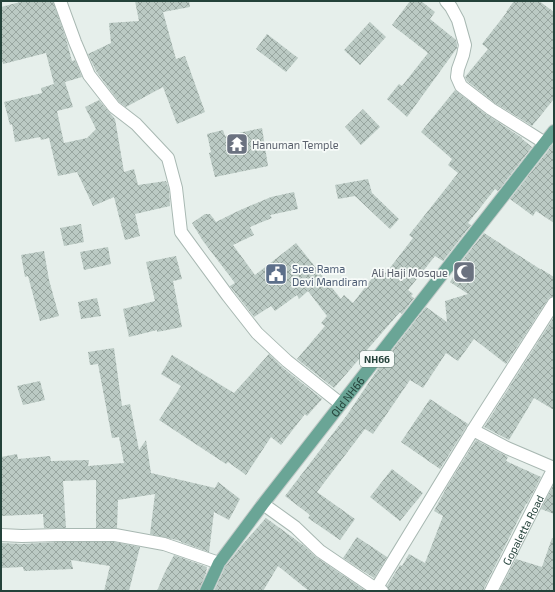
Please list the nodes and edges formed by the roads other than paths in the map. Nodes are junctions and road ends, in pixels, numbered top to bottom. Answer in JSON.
{"nodes":[{"id":1,"x":60,"y":1,"type":"edge"},
{"id":2,"x":446,"y":1,"type":"edge"},
{"id":3,"x":554,"y":131,"type":"edge"},
{"id":4,"x":545,"y":143,"type":"junction"},
{"id":5,"x":554,"y":303,"type":"edge"},
{"id":6,"x":341,"y":404,"type":"junction"},
{"id":7,"x":473,"y":430,"type":"junction"},
{"id":8,"x":554,"y":468,"type":"edge"},
{"id":9,"x":263,"y":504,"type":"junction"},
{"id":10,"x":1,"y":535,"type":"edge"},
{"id":11,"x":219,"y":563,"type":"junction"},
{"id":12,"x":379,"y":590,"type":"edge"},
{"id":13,"x":206,"y":591,"type":"edge"},
{"id":14,"x":491,"y":591,"type":"edge"}],
"edges":[{"from":1,"to":6,"type":"street"},
{"from":2,"to":4,"type":"street"},
{"from":3,"to":4,"type":"main road","name":"Old NH66","number":"NH66"},
{"from":4,"to":6,"type":"main road","name":"Old NH66","number":"NH66"},
{"from":5,"to":7,"type":"street"},
{"from":6,"to":9,"type":"main road","name":"Old NH66","number":"NH66"},
{"from":7,"to":8,"type":"street"},
{"from":7,"to":12,"type":"street"},
{"from":8,"to":14,"type":"street","name":"Gopaletta Road"},
{"from":9,"to":11,"type":"main road","name":"Old NH66","number":"NH66"},
{"from":9,"to":12,"type":"street"},
{"from":10,"to":11,"type":"street"},
{"from":11,"to":13,"type":"main road","name":"Old NH66","number":"NH66"}]}
